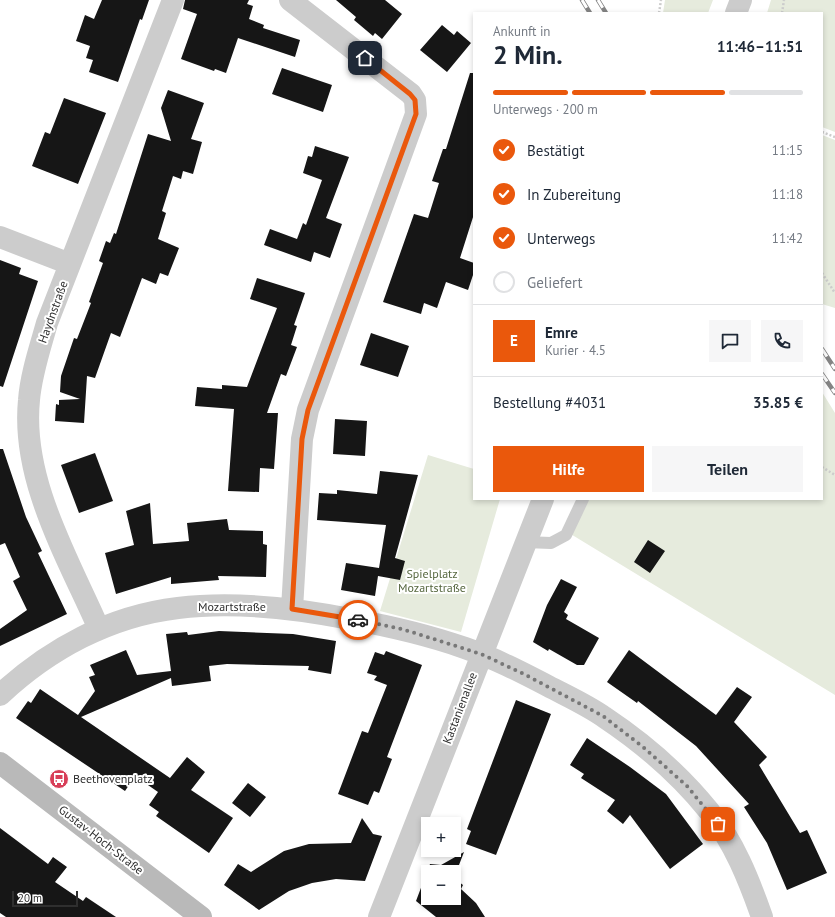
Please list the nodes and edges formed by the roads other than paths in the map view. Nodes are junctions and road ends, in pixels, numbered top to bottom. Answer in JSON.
{"nodes":[{"id":1,"x":173,"y":0,"type":"edge"},
{"id":2,"x":290,"y":0,"type":"edge"},
{"id":3,"x":741,"y":0,"type":"edge"},
{"id":4,"x":736,"y":12,"type":"edge"},
{"id":5,"x":0,"y":237,"type":"edge"},
{"id":6,"x":70,"y":264,"type":"junction"},
{"id":7,"x":543,"y":500,"type":"edge"},
{"id":8,"x":583,"y":500,"type":"edge"},
{"id":9,"x":525,"y":542,"type":"junction"},
{"id":10,"x":292,"y":609,"type":"junction"},
{"id":11,"x":99,"y":630,"type":"junction"},
{"id":12,"x":481,"y":654,"type":"junction"},
{"id":13,"x":0,"y":695,"type":"edge"},
{"id":14,"x":0,"y":763,"type":"edge"},
{"id":15,"x":201,"y":917,"type":"edge"},
{"id":16,"x":379,"y":917,"type":"edge"},
{"id":17,"x":762,"y":917,"type":"edge"}],
"edges":[{"from":1,"to":6,"type":"street","name":"Haydnstraße"},
{"from":2,"to":10,"type":"street"},
{"from":3,"to":4,"type":"street"},
{"from":5,"to":6,"type":"street"},
{"from":6,"to":11,"type":"street","name":"Haydnstraße"},
{"from":7,"to":9,"type":"street","name":"Kastanienallee"},
{"from":8,"to":9,"type":"lane"},
{"from":9,"to":12,"type":"street","name":"Kastanienallee"},
{"from":10,"to":11,"type":"street","name":"Mozartstraße"},
{"from":10,"to":12,"type":"street","name":"Mozartstraße"},
{"from":11,"to":13,"type":"street","name":"Mozartstraße"},
{"from":12,"to":16,"type":"street","name":"Kastanienallee"},
{"from":12,"to":17,"type":"street","name":"Mozartstraße"},
{"from":14,"to":15,"type":"main road","name":"Gustav-Hoch-Straße"}]}
